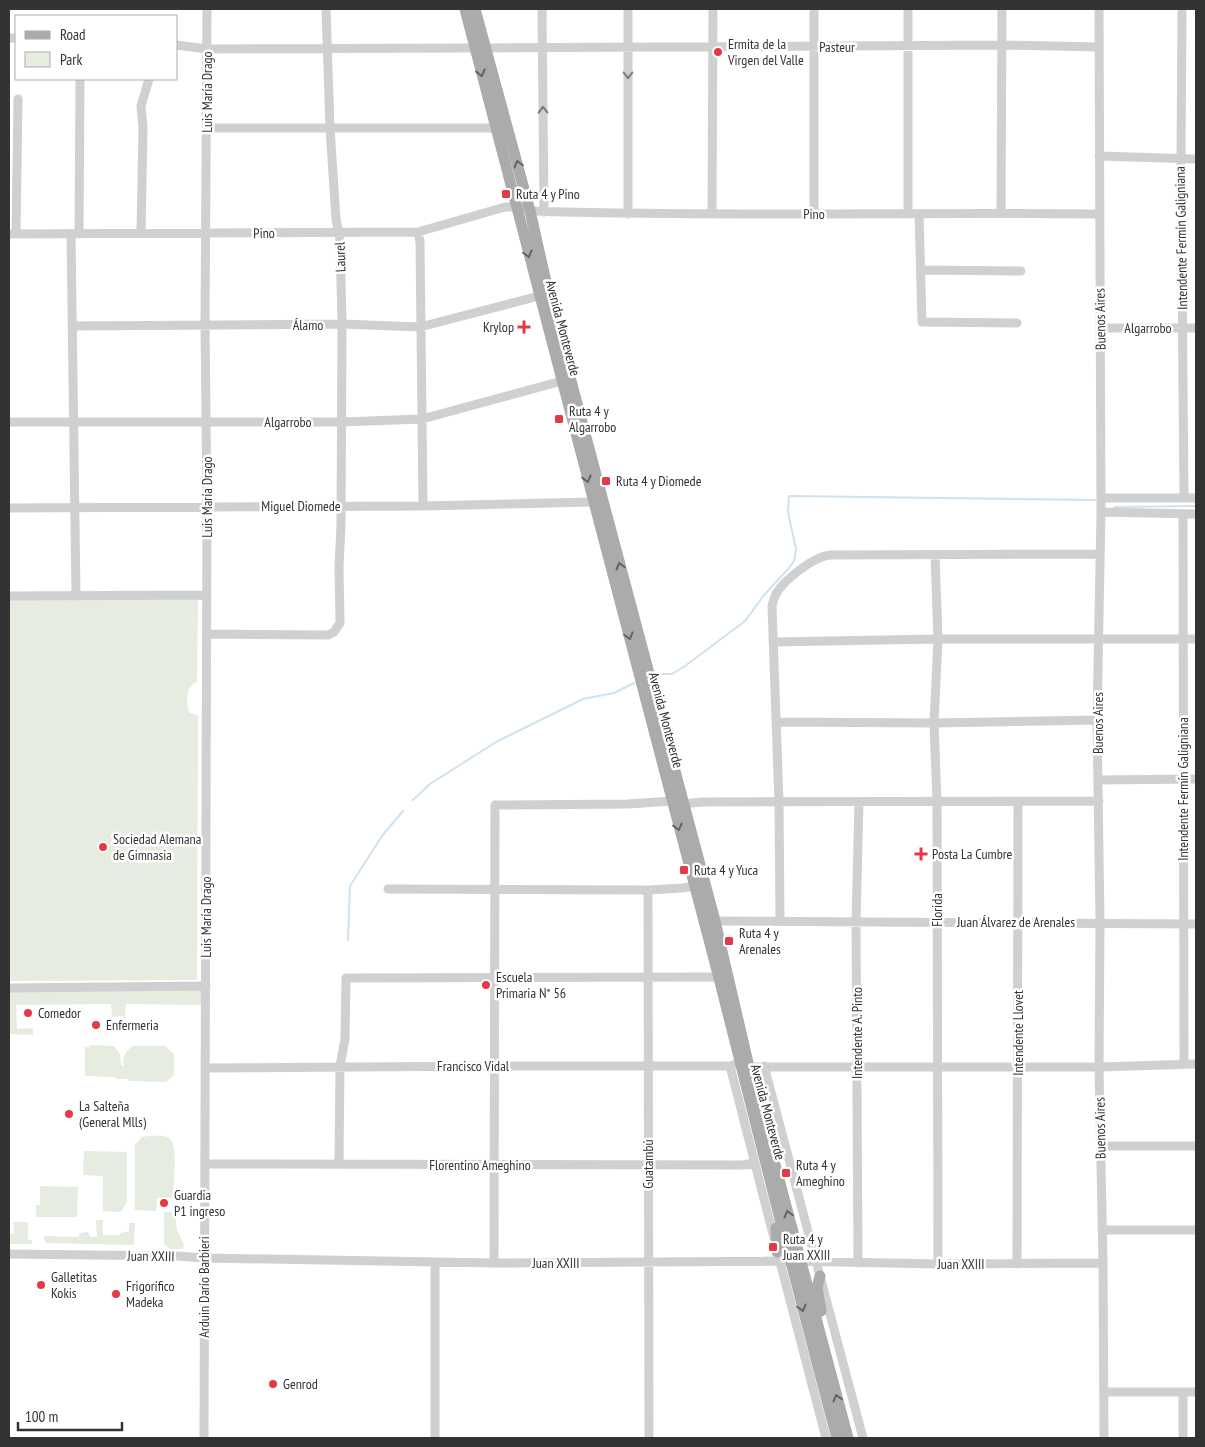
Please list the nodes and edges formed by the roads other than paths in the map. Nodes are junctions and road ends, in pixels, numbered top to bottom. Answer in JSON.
{"nodes":[{"id":1,"x":207,"y":9,"type":"edge"},
{"id":2,"x":326,"y":9,"type":"edge"},
{"id":3,"x":464,"y":9,"type":"edge"},
{"id":4,"x":475,"y":9,"type":"edge"},
{"id":5,"x":542,"y":9,"type":"edge"},
{"id":6,"x":628,"y":9,"type":"edge"},
{"id":7,"x":713,"y":9,"type":"edge"},
{"id":8,"x":814,"y":9,"type":"edge"},
{"id":9,"x":908,"y":9,"type":"edge"},
{"id":10,"x":1002,"y":9,"type":"edge"},
{"id":11,"x":1099,"y":9,"type":"edge"},
{"id":12,"x":1182,"y":9,"type":"edge"},
{"id":13,"x":178,"y":45,"type":"edge"},
{"id":14,"x":628,"y":46,"type":"junction"},
{"id":15,"x":814,"y":46,"type":"junction"},
{"id":16,"x":908,"y":46,"type":"junction"},
{"id":17,"x":1002,"y":46,"type":"junction"},
{"id":18,"x":713,"y":47,"type":"junction"},
{"id":19,"x":1099,"y":47,"type":"junction"},
{"id":20,"x":326,"y":48,"type":"junction"},
{"id":21,"x":480,"y":48,"type":"junction"},
{"id":22,"x":542,"y":48,"type":"junction"},
{"id":23,"x":207,"y":49,"type":"junction"},
{"id":24,"x":80,"y":80,"type":"edge"},
{"id":25,"x":149,"y":80,"type":"edge"},
{"id":26,"x":18,"y":99,"type":"dead end"},
{"id":27,"x":207,"y":128,"type":"junction"},
{"id":28,"x":330,"y":128,"type":"junction"},
{"id":29,"x":494,"y":128,"type":"junction"},
{"id":30,"x":1099,"y":156,"type":"junction"},
{"id":31,"x":1180,"y":159,"type":"junction"},
{"id":32,"x":1196,"y":159,"type":"edge"},
{"id":33,"x":516,"y":207,"type":"junction"},
{"id":34,"x":530,"y":211,"type":"junction"},
{"id":35,"x":544,"y":212,"type":"junction"},
{"id":36,"x":1001,"y":213,"type":"junction"},
{"id":37,"x":628,"y":214,"type":"junction"},
{"id":38,"x":712,"y":214,"type":"junction"},
{"id":39,"x":814,"y":214,"type":"junction"},
{"id":40,"x":908,"y":214,"type":"junction"},
{"id":41,"x":919,"y":214,"type":"junction"},
{"id":42,"x":1098,"y":214,"type":"junction"},
{"id":43,"x":339,"y":232,"type":"junction"},
{"id":44,"x":418,"y":232,"type":"junction"},
{"id":45,"x":141,"y":233,"type":"junction"},
{"id":46,"x":13,"y":234,"type":"edge"},
{"id":47,"x":75,"y":234,"type":"junction"},
{"id":48,"x":206,"y":234,"type":"junction"},
{"id":49,"x":921,"y":270,"type":"junction"},
{"id":50,"x":1021,"y":271,"type":"dead end"},
{"id":51,"x":539,"y":296,"type":"junction"},
{"id":52,"x":1017,"y":323,"type":"dead end"},
{"id":53,"x":342,"y":324,"type":"junction"},
{"id":54,"x":205,"y":325,"type":"junction"},
{"id":55,"x":72,"y":326,"type":"junction"},
{"id":56,"x":420,"y":327,"type":"junction"},
{"id":57,"x":1100,"y":328,"type":"junction"},
{"id":58,"x":1182,"y":328,"type":"junction"},
{"id":59,"x":1196,"y":328,"type":"edge"},
{"id":60,"x":562,"y":381,"type":"junction"},
{"id":61,"x":422,"y":420,"type":"junction"},
{"id":62,"x":75,"y":421,"type":"junction"},
{"id":63,"x":9,"y":422,"type":"edge"},
{"id":64,"x":342,"y":422,"type":"junction"},
{"id":65,"x":206,"y":423,"type":"junction"},
{"id":66,"x":1100,"y":498,"type":"junction"},
{"id":67,"x":1184,"y":498,"type":"junction"},
{"id":68,"x":1196,"y":498,"type":"edge"},
{"id":69,"x":592,"y":502,"type":"junction"},
{"id":70,"x":207,"y":506,"type":"junction"},
{"id":71,"x":341,"y":506,"type":"junction"},
{"id":72,"x":423,"y":506,"type":"junction"},
{"id":73,"x":9,"y":508,"type":"edge"},
{"id":74,"x":75,"y":508,"type":"junction"},
{"id":75,"x":1100,"y":512,"type":"junction"},
{"id":76,"x":1182,"y":514,"type":"junction"},
{"id":77,"x":1196,"y":514,"type":"edge"},
{"id":78,"x":1099,"y":554,"type":"junction"},
{"id":79,"x":935,"y":555,"type":"junction"},
{"id":80,"x":207,"y":594,"type":"junction"},
{"id":81,"x":9,"y":596,"type":"edge"},
{"id":82,"x":76,"y":596,"type":"junction"},
{"id":83,"x":207,"y":634,"type":"junction"},
{"id":84,"x":938,"y":639,"type":"junction"},
{"id":85,"x":1184,"y":639,"type":"junction"},
{"id":86,"x":1196,"y":639,"type":"edge"},
{"id":87,"x":1098,"y":640,"type":"junction"},
{"id":88,"x":774,"y":642,"type":"junction"},
{"id":89,"x":1097,"y":720,"type":"junction"},
{"id":90,"x":776,"y":722,"type":"junction"},
{"id":91,"x":934,"y":723,"type":"junction"},
{"id":92,"x":1183,"y":779,"type":"junction"},
{"id":93,"x":1196,"y":779,"type":"edge"},
{"id":94,"x":1098,"y":780,"type":"junction"},
{"id":95,"x":672,"y":801,"type":"junction"},
{"id":96,"x":1099,"y":801,"type":"junction"},
{"id":97,"x":779,"y":802,"type":"junction"},
{"id":98,"x":859,"y":802,"type":"junction"},
{"id":99,"x":937,"y":802,"type":"junction"},
{"id":100,"x":1018,"y":802,"type":"junction"},
{"id":101,"x":683,"y":804,"type":"junction"},
{"id":102,"x":694,"y":886,"type":"junction"},
{"id":103,"x":388,"y":889,"type":"dead end"},
{"id":104,"x":495,"y":889,"type":"junction"},
{"id":105,"x":648,"y":890,"type":"junction"},
{"id":106,"x":715,"y":921,"type":"junction"},
{"id":107,"x":780,"y":921,"type":"junction"},
{"id":108,"x":856,"y":922,"type":"junction"},
{"id":109,"x":937,"y":922,"type":"junction"},
{"id":110,"x":1100,"y":922,"type":"junction"},
{"id":111,"x":1017,"y":923,"type":"junction"},
{"id":112,"x":1184,"y":924,"type":"junction"},
{"id":113,"x":1196,"y":924,"type":"edge"},
{"id":114,"x":648,"y":977,"type":"junction"},
{"id":115,"x":718,"y":977,"type":"junction"},
{"id":116,"x":495,"y":979,"type":"junction"},
{"id":117,"x":206,"y":986,"type":"junction"},
{"id":118,"x":9,"y":988,"type":"edge"},
{"id":119,"x":1184,"y":1064,"type":"junction"},
{"id":120,"x":1196,"y":1064,"type":"edge"},
{"id":121,"x":340,"y":1066,"type":"junction"},
{"id":122,"x":494,"y":1066,"type":"junction"},
{"id":123,"x":740,"y":1066,"type":"junction"},
{"id":124,"x":764,"y":1066,"type":"junction"},
{"id":125,"x":858,"y":1066,"type":"junction"},
{"id":126,"x":649,"y":1067,"type":"junction"},
{"id":127,"x":938,"y":1067,"type":"junction"},
{"id":128,"x":1019,"y":1067,"type":"junction"},
{"id":129,"x":1099,"y":1067,"type":"junction"},
{"id":130,"x":205,"y":1068,"type":"junction"},
{"id":131,"x":1101,"y":1146,"type":"junction"},
{"id":132,"x":1196,"y":1146,"type":"edge"},
{"id":133,"x":339,"y":1163,"type":"junction"},
{"id":134,"x":754,"y":1163,"type":"junction"},
{"id":135,"x":205,"y":1164,"type":"junction"},
{"id":136,"x":648,"y":1164,"type":"junction"},
{"id":137,"x":494,"y":1165,"type":"junction"},
{"id":138,"x":1102,"y":1230,"type":"junction"},
{"id":139,"x":1196,"y":1230,"type":"edge"},
{"id":140,"x":9,"y":1254,"type":"edge"},
{"id":141,"x":204,"y":1258,"type":"junction"},
{"id":142,"x":787,"y":1259,"type":"junction"},
{"id":143,"x":436,"y":1262,"type":"junction"},
{"id":144,"x":816,"y":1262,"type":"junction"},
{"id":145,"x":494,"y":1263,"type":"junction"},
{"id":146,"x":648,"y":1263,"type":"junction"},
{"id":147,"x":858,"y":1263,"type":"junction"},
{"id":148,"x":1103,"y":1263,"type":"junction"},
{"id":149,"x":938,"y":1264,"type":"junction"},
{"id":150,"x":1017,"y":1264,"type":"junction"},
{"id":151,"x":820,"y":1276,"type":"junction"},
{"id":152,"x":826,"y":1357,"type":"junction"},
{"id":153,"x":1104,"y":1392,"type":"junction"},
{"id":154,"x":1183,"y":1392,"type":"junction"},
{"id":155,"x":1196,"y":1392,"type":"edge"},
{"id":156,"x":204,"y":1438,"type":"edge"},
{"id":157,"x":435,"y":1438,"type":"edge"},
{"id":158,"x":649,"y":1438,"type":"edge"},
{"id":159,"x":826,"y":1438,"type":"edge"},
{"id":160,"x":838,"y":1438,"type":"edge"},
{"id":161,"x":848,"y":1438,"type":"edge"},
{"id":162,"x":863,"y":1438,"type":"edge"},
{"id":163,"x":1104,"y":1438,"type":"edge"},
{"id":164,"x":1184,"y":1438,"type":"edge"}],
"edges":[{"from":1,"to":23,"type":"street","name":"Luis María Drago"},
{"from":2,"to":20,"type":"street","name":"Laurel"},
{"from":3,"to":21,"type":"main road","name":"Avenida Monteverde"},
{"from":4,"to":21,"type":"main road","name":"Avenida Monteverde"},
{"from":5,"to":22,"type":"street"},
{"from":6,"to":14,"type":"street"},
{"from":7,"to":18,"type":"street"},
{"from":8,"to":15,"type":"street"},
{"from":9,"to":16,"type":"street"},
{"from":10,"to":17,"type":"street"},
{"from":11,"to":19,"type":"street","name":"Buenos Aires"},
{"from":12,"to":31,"type":"street","name":"Intendente Fermín Galigniana"},
{"from":13,"to":23,"type":"street","name":"Pasteur"},
{"from":14,"to":18,"type":"street","name":"Pasteur"},
{"from":14,"to":22,"type":"street","name":"Pasteur"},
{"from":14,"to":37,"type":"street","one_way":true},
{"from":15,"to":16,"type":"street","name":"Pasteur"},
{"from":15,"to":18,"type":"street","name":"Pasteur"},
{"from":15,"to":39,"type":"street"},
{"from":16,"to":17,"type":"street","name":"Pasteur"},
{"from":16,"to":40,"type":"street"},
{"from":17,"to":19,"type":"street","name":"Pasteur"},
{"from":17,"to":36,"type":"street"},
{"from":18,"to":38,"type":"street"},
{"from":19,"to":30,"type":"street","name":"Buenos Aires"},
{"from":20,"to":21,"type":"street","name":"Pasteur"},
{"from":20,"to":23,"type":"street","name":"Pasteur"},
{"from":20,"to":28,"type":"street","name":"Laurel"},
{"from":21,"to":22,"type":"street","name":"Pasteur"},
{"from":21,"to":29,"type":"main road","name":"Avenida Monteverde","one_way":true},
{"from":34,"to":21,"type":"main road","name":"Avenida Monteverde","one_way":true},
{"from":35,"to":22,"type":"street","one_way":true},
{"from":23,"to":27,"type":"street","name":"Luis María Drago"},
{"from":24,"to":47,"type":"street"},
{"from":25,"to":45,"type":"street"},
{"from":26,"to":46,"type":"street"},
{"from":27,"to":28,"type":"street"},
{"from":27,"to":48,"type":"street","name":"Luis María Drago"},
{"from":28,"to":29,"type":"street"},
{"from":28,"to":43,"type":"street","name":"Laurel"},
{"from":29,"to":33,"type":"main road","name":"Avenida Monteverde"},
{"from":30,"to":31,"type":"street"},
{"from":30,"to":42,"type":"street","name":"Buenos Aires"},
{"from":31,"to":32,"type":"street"},
{"from":31,"to":58,"type":"street","name":"Intendente Fermín Galigniana"},
{"from":33,"to":34,"type":"street","name":"Pino"},
{"from":33,"to":44,"type":"street","name":"Pino"},
{"from":33,"to":51,"type":"main road","name":"Avenida Monteverde","one_way":true},
{"from":34,"to":35,"type":"street","name":"Pino"},
{"from":101,"to":34,"type":"main road","name":"Avenida Monteverde","one_way":true},
{"from":35,"to":37,"type":"street","name":"Pino"},
{"from":36,"to":41,"type":"street","name":"Pino"},
{"from":36,"to":42,"type":"street","name":"Pino"},
{"from":37,"to":38,"type":"street","name":"Pino"},
{"from":38,"to":39,"type":"street","name":"Pino"},
{"from":39,"to":40,"type":"street","name":"Pino"},
{"from":40,"to":41,"type":"street","name":"Pino"},
{"from":41,"to":49,"type":"street"},
{"from":42,"to":57,"type":"street","name":"Buenos Aires"},
{"from":43,"to":44,"type":"street","name":"Pino"},
{"from":43,"to":48,"type":"street","name":"Pino"},
{"from":43,"to":53,"type":"street","name":"Laurel"},
{"from":44,"to":56,"type":"street"},
{"from":45,"to":47,"type":"street","name":"Pino"},
{"from":45,"to":48,"type":"street","name":"Pino"},
{"from":46,"to":47,"type":"street","name":"Pino"},
{"from":47,"to":55,"type":"street"},
{"from":48,"to":54,"type":"street","name":"Luis María Drago"},
{"from":49,"to":50,"type":"street"},
{"from":49,"to":52,"type":"street"},
{"from":51,"to":56,"type":"street","name":"Álamo"},
{"from":51,"to":60,"type":"main road","name":"Avenida Monteverde"},
{"from":53,"to":54,"type":"street","name":"Álamo"},
{"from":53,"to":56,"type":"street","name":"Álamo"},
{"from":53,"to":64,"type":"street","name":"Laurel"},
{"from":54,"to":55,"type":"street","name":"Álamo"},
{"from":54,"to":65,"type":"street","name":"Luis María Drago"},
{"from":55,"to":62,"type":"street"},
{"from":56,"to":61,"type":"street"},
{"from":57,"to":58,"type":"street","name":"Algarrobo"},
{"from":57,"to":66,"type":"street","name":"Buenos Aires"},
{"from":58,"to":59,"type":"street","name":"Algarrobo"},
{"from":58,"to":67,"type":"street","name":"Intendente Fermín Galigniana"},
{"from":60,"to":61,"type":"street","name":"Algarrobo"},
{"from":60,"to":69,"type":"main road","name":"Avenida Monteverde","one_way":true},
{"from":61,"to":64,"type":"street","name":"Algarrobo"},
{"from":61,"to":72,"type":"street"},
{"from":62,"to":63,"type":"street","name":"Algarrobo"},
{"from":62,"to":65,"type":"street","name":"Algarrobo"},
{"from":62,"to":74,"type":"street"},
{"from":64,"to":65,"type":"street","name":"Algarrobo"},
{"from":64,"to":71,"type":"street","name":"Laurel"},
{"from":65,"to":70,"type":"street","name":"Luis María Drago"},
{"from":66,"to":67,"type":"street"},
{"from":66,"to":75,"type":"street","name":"Buenos Aires"},
{"from":67,"to":68,"type":"street"},
{"from":69,"to":72,"type":"street","name":"Miguel Diomede"},
{"from":69,"to":95,"type":"main road","name":"Avenida Monteverde","one_way":true},
{"from":70,"to":71,"type":"street","name":"Miguel Diomede"},
{"from":70,"to":74,"type":"street","name":"Miguel Diomede"},
{"from":70,"to":80,"type":"street","name":"Luis María Drago"},
{"from":71,"to":72,"type":"street","name":"Miguel Diomede"},
{"from":71,"to":83,"type":"street","name":"Laurel"},
{"from":73,"to":74,"type":"street","name":"Miguel Diomede"},
{"from":74,"to":82,"type":"street"},
{"from":75,"to":76,"type":"street"},
{"from":75,"to":78,"type":"street","name":"Buenos Aires"},
{"from":76,"to":77,"type":"street"},
{"from":76,"to":85,"type":"street","name":"Intendente Fermín Galigniana"},
{"from":78,"to":79,"type":"street"},
{"from":78,"to":87,"type":"street","name":"Buenos Aires"},
{"from":79,"to":84,"type":"street","name":"Florida"},
{"from":79,"to":88,"type":"street"},
{"from":80,"to":82,"type":"street"},
{"from":80,"to":83,"type":"street","name":"Luis María Drago"},
{"from":81,"to":82,"type":"street"},
{"from":83,"to":117,"type":"street","name":"Luis María Drago"},
{"from":84,"to":87,"type":"street"},
{"from":84,"to":88,"type":"street"},
{"from":84,"to":91,"type":"street","name":"Florida"},
{"from":85,"to":86,"type":"street"},
{"from":85,"to":87,"type":"street"},
{"from":85,"to":92,"type":"street","name":"Intendente Fermín Galigniana"},
{"from":87,"to":89,"type":"street","name":"Buenos Aires"},
{"from":88,"to":90,"type":"street"},
{"from":89,"to":91,"type":"street"},
{"from":89,"to":94,"type":"street","name":"Buenos Aires"},
{"from":90,"to":91,"type":"street"},
{"from":90,"to":97,"type":"street"},
{"from":91,"to":99,"type":"street","name":"Florida"},
{"from":92,"to":93,"type":"street"},
{"from":92,"to":94,"type":"street"},
{"from":92,"to":112,"type":"street","name":"Intendente Fermín Galigniana"},
{"from":94,"to":96,"type":"street","name":"Buenos Aires"},
{"from":95,"to":102,"type":"main road","name":"Avenida Monteverde","one_way":true},
{"from":95,"to":104,"type":"street"},
{"from":96,"to":100,"type":"street"},
{"from":96,"to":110,"type":"street","name":"Buenos Aires"},
{"from":97,"to":98,"type":"street"},
{"from":97,"to":101,"type":"street"},
{"from":97,"to":107,"type":"street"},
{"from":98,"to":99,"type":"street"},
{"from":98,"to":108,"type":"street","name":"Intendente A. Pinto"},
{"from":99,"to":100,"type":"street"},
{"from":99,"to":109,"type":"street","name":"Florida"},
{"from":100,"to":111,"type":"street","name":"Intendente Llovet"},
{"from":101,"to":106,"type":"main road","name":"Avenida Monteverde"},
{"from":102,"to":105,"type":"street"},
{"from":102,"to":115,"type":"main road","name":"Avenida Monteverde"},
{"from":103,"to":104,"type":"street"},
{"from":104,"to":105,"type":"street"},
{"from":104,"to":116,"type":"street"},
{"from":105,"to":114,"type":"street","name":"Guatambú"},
{"from":106,"to":107,"type":"street","name":"Juan Álvarez de Arenales"},
{"from":106,"to":123,"type":"main road","name":"Avenida Monteverde"},
{"from":107,"to":108,"type":"street","name":"Juan Álvarez de Arenales"},
{"from":108,"to":109,"type":"street","name":"Juan Álvarez de Arenales"},
{"from":108,"to":125,"type":"street","name":"Intendente A. Pinto"},
{"from":109,"to":111,"type":"street","name":"Juan Álvarez de Arenales"},
{"from":109,"to":127,"type":"street","name":"Florida"},
{"from":110,"to":111,"type":"street","name":"Juan Álvarez de Arenales"},
{"from":110,"to":112,"type":"street","name":"Juan Álvarez de Arenales"},
{"from":110,"to":129,"type":"street","name":"Buenos Aires"},
{"from":111,"to":128,"type":"street","name":"Intendente Llovet"},
{"from":112,"to":113,"type":"street","name":"Juan Álvarez de Arenales"},
{"from":112,"to":119,"type":"street","name":"Intendente Fermín Galigniana"},
{"from":114,"to":115,"type":"street"},
{"from":114,"to":116,"type":"street"},
{"from":114,"to":126,"type":"street","name":"Guatambú"},
{"from":115,"to":123,"type":"main road","name":"Avenida Monteverde"},
{"from":116,"to":121,"type":"street"},
{"from":116,"to":122,"type":"street"},
{"from":117,"to":118,"type":"street"},
{"from":117,"to":130,"type":"street","name":"Arduin Darío Barbieri"},
{"from":119,"to":120,"type":"street","name":"Francisco Vidal"},
{"from":119,"to":129,"type":"street","name":"Francisco Vidal"},
{"from":121,"to":122,"type":"street","name":"Francisco Vidal"},
{"from":121,"to":130,"type":"street","name":"Francisco Vidal"},
{"from":121,"to":133,"type":"street"},
{"from":122,"to":126,"type":"street","name":"Francisco Vidal"},
{"from":122,"to":137,"type":"street"},
{"from":123,"to":124,"type":"street","name":"Francisco Vidal"},
{"from":123,"to":126,"type":"street","name":"Francisco Vidal"},
{"from":123,"to":134,"type":"street"},
{"from":142,"to":123,"type":"main road","name":"Avenida Monteverde","one_way":true},
{"from":123,"to":142,"type":"main road","name":"Avenida Monteverde"},
{"from":124,"to":125,"type":"street","name":"Francisco Vidal"},
{"from":124,"to":144,"type":"street","name":"Avenida Monteverde"},
{"from":125,"to":127,"type":"street","name":"Francisco Vidal"},
{"from":125,"to":147,"type":"street","name":"Intendente A. Pinto"},
{"from":126,"to":136,"type":"street","name":"Guatambú"},
{"from":127,"to":128,"type":"street","name":"Francisco Vidal"},
{"from":127,"to":149,"type":"street","name":"Florida"},
{"from":128,"to":129,"type":"street","name":"Francisco Vidal"},
{"from":128,"to":150,"type":"street","name":"Intendente Llovet"},
{"from":129,"to":131,"type":"street","name":"Buenos Aires"},
{"from":130,"to":135,"type":"street","name":"Arduin Darío Barbieri"},
{"from":131,"to":132,"type":"street"},
{"from":131,"to":138,"type":"street","name":"Buenos Aires"},
{"from":133,"to":135,"type":"street","name":"Florentino Ameghino"},
{"from":133,"to":137,"type":"street","name":"Florentino Ameghino"},
{"from":134,"to":136,"type":"street","name":"Florentino Ameghino"},
{"from":134,"to":142,"type":"street"},
{"from":135,"to":141,"type":"street","name":"Arduin Darío Barbieri"},
{"from":136,"to":137,"type":"street","name":"Florentino Ameghino"},
{"from":136,"to":146,"type":"street","name":"Guatambú"},
{"from":137,"to":145,"type":"street"},
{"from":138,"to":139,"type":"street"},
{"from":138,"to":148,"type":"street","name":"Buenos Aires"},
{"from":140,"to":141,"type":"street","name":"Juan XXIII"},
{"from":141,"to":143,"type":"street","name":"Juan XXIII"},
{"from":141,"to":156,"type":"street","name":"Arduin Darío Barbieri"},
{"from":142,"to":144,"type":"street","name":"Juan XXIII"},
{"from":142,"to":146,"type":"street","name":"Juan XXIII"},
{"from":142,"to":152,"type":"main road","name":"Avenida Monteverde"},
{"from":142,"to":159,"type":"street"},
{"from":142,"to":160,"type":"main road","name":"Avenida Monteverde","one_way":true},
{"from":143,"to":145,"type":"street","name":"Juan XXIII"},
{"from":143,"to":157,"type":"street"},
{"from":144,"to":147,"type":"street","name":"Juan XXIII"},
{"from":144,"to":151,"type":"street","name":"Avenida Monteverde"},
{"from":145,"to":146,"type":"street","name":"Juan XXIII"},
{"from":146,"to":158,"type":"street","name":"Guatambú"},
{"from":147,"to":149,"type":"street","name":"Juan XXIII"},
{"from":148,"to":150,"type":"street","name":"Juan XXIII"},
{"from":148,"to":153,"type":"street","name":"Buenos Aires"},
{"from":149,"to":150,"type":"street","name":"Juan XXIII"},
{"from":151,"to":152,"type":"main road"},
{"from":151,"to":162,"type":"street","name":"Avenida Monteverde"},
{"from":161,"to":152,"type":"main road","name":"Avenida Monteverde","one_way":true},
{"from":153,"to":154,"type":"street"},
{"from":153,"to":163,"type":"street","name":"Buenos Aires"},
{"from":154,"to":155,"type":"street"},
{"from":154,"to":164,"type":"street"}]}
